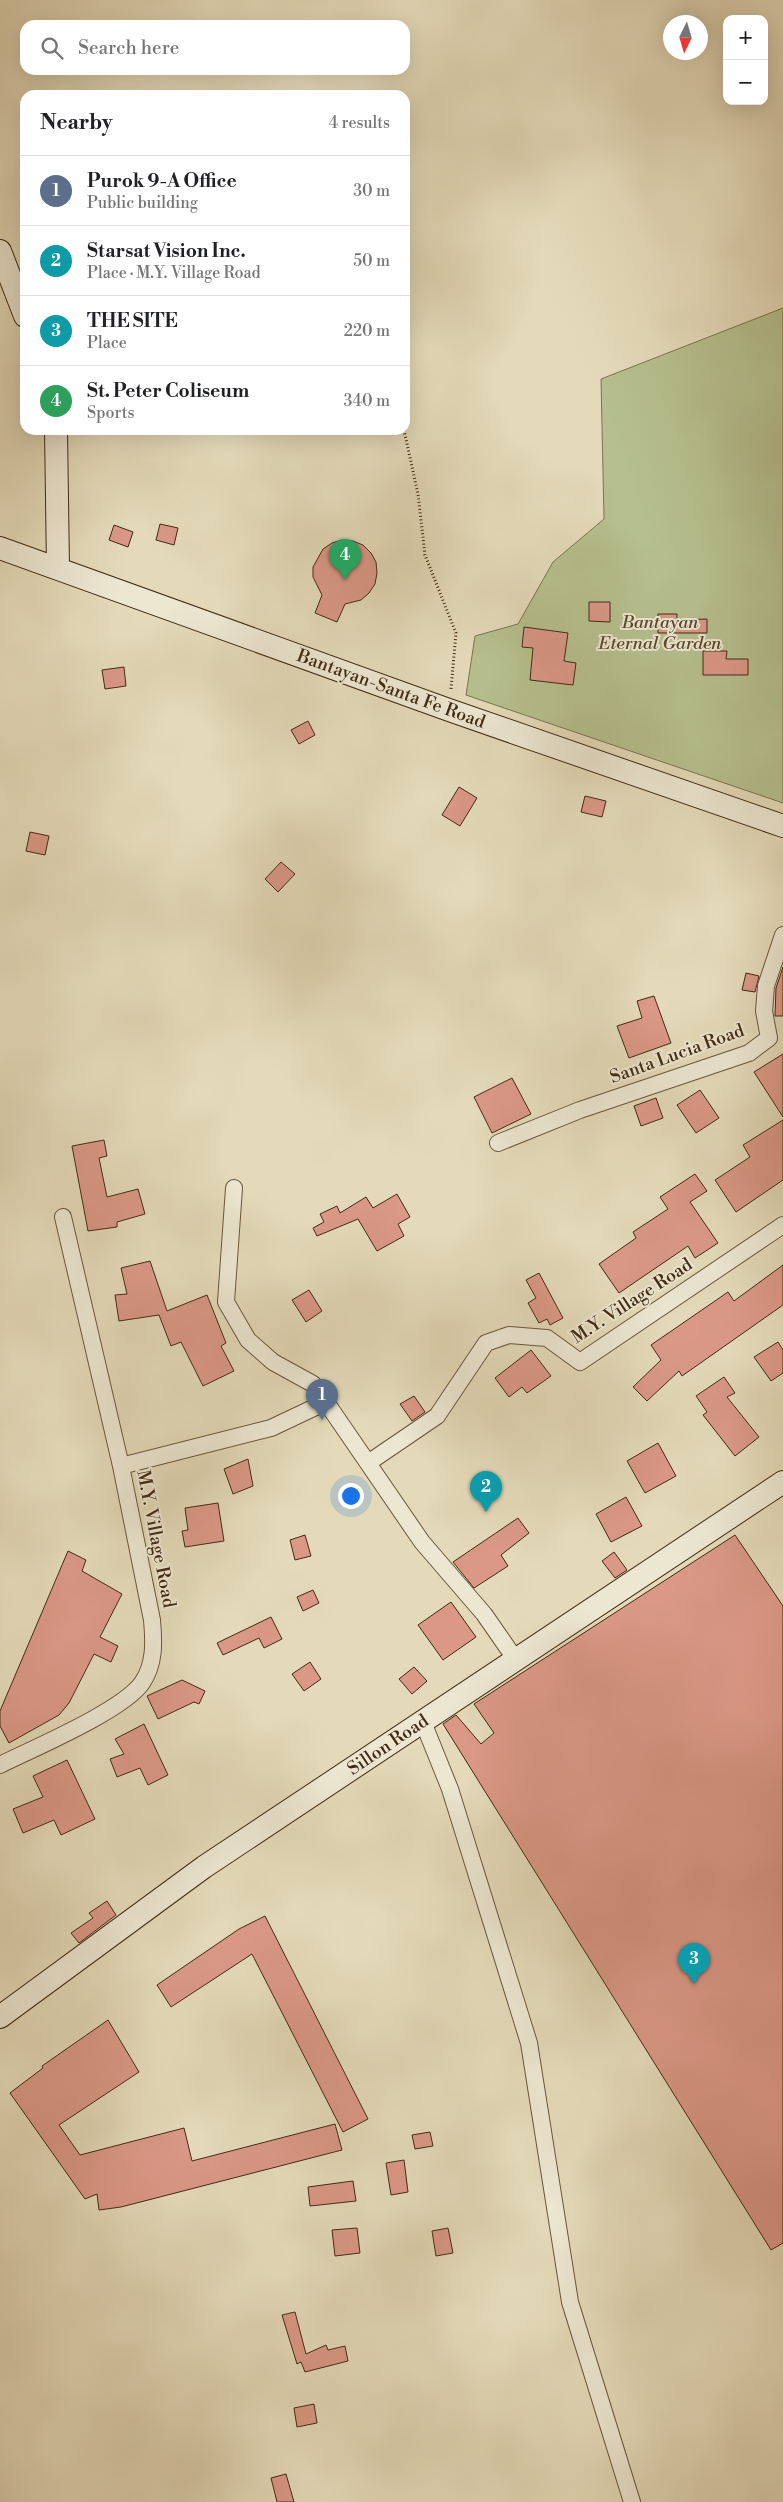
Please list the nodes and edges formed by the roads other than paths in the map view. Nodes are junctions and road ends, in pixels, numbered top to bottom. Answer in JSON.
{"nodes":[{"id":1,"x":0,"y":251,"type":"edge"},
{"id":2,"x":20,"y":303,"type":"edge"},
{"id":3,"x":56,"y":435,"type":"edge"},
{"id":4,"x":0,"y":548,"type":"edge"},
{"id":5,"x":58,"y":568,"type":"junction"},
{"id":6,"x":783,"y":826,"type":"edge"},
{"id":7,"x":783,"y":934,"type":"edge"},
{"id":8,"x":498,"y":1143,"type":"dead end"},
{"id":9,"x":234,"y":1188,"type":"dead end"},
{"id":10,"x":63,"y":1217,"type":"dead end"},
{"id":11,"x":783,"y":1225,"type":"edge"},
{"id":12,"x":326,"y":1402,"type":"junction"},
{"id":13,"x":368,"y":1463,"type":"junction"},
{"id":14,"x":121,"y":1466,"type":"junction"},
{"id":15,"x":783,"y":1482,"type":"edge"},
{"id":16,"x":516,"y":1660,"type":"junction"},
{"id":17,"x":424,"y":1722,"type":"junction"},
{"id":18,"x":0,"y":1765,"type":"edge"},
{"id":19,"x":0,"y":2017,"type":"edge"},
{"id":20,"x":632,"y":2502,"type":"edge"}],
"edges":[{"from":1,"to":2,"type":"main road"},
{"from":3,"to":5,"type":"main road"},
{"from":4,"to":5,"type":"main road","name":"Bantayan-Santa Fe Road"},
{"from":5,"to":6,"type":"main road","name":"Bantayan-Santa Fe Road"},
{"from":7,"to":8,"type":"street","name":"Santa Lucia Road"},
{"from":9,"to":12,"type":"street"},
{"from":10,"to":14,"type":"street"},
{"from":11,"to":13,"type":"street","name":"M.Y. Village Road"},
{"from":12,"to":13,"type":"street"},
{"from":12,"to":14,"type":"street","name":"M.Y. Village Road"},
{"from":13,"to":16,"type":"street"},
{"from":14,"to":18,"type":"street","name":"M.Y. Village Road"},
{"from":15,"to":16,"type":"main road","name":"Sillon Road"},
{"from":16,"to":17,"type":"main road","name":"Sillon Road"},
{"from":17,"to":19,"type":"main road","name":"Sillon Road"},
{"from":17,"to":20,"type":"street"}]}
